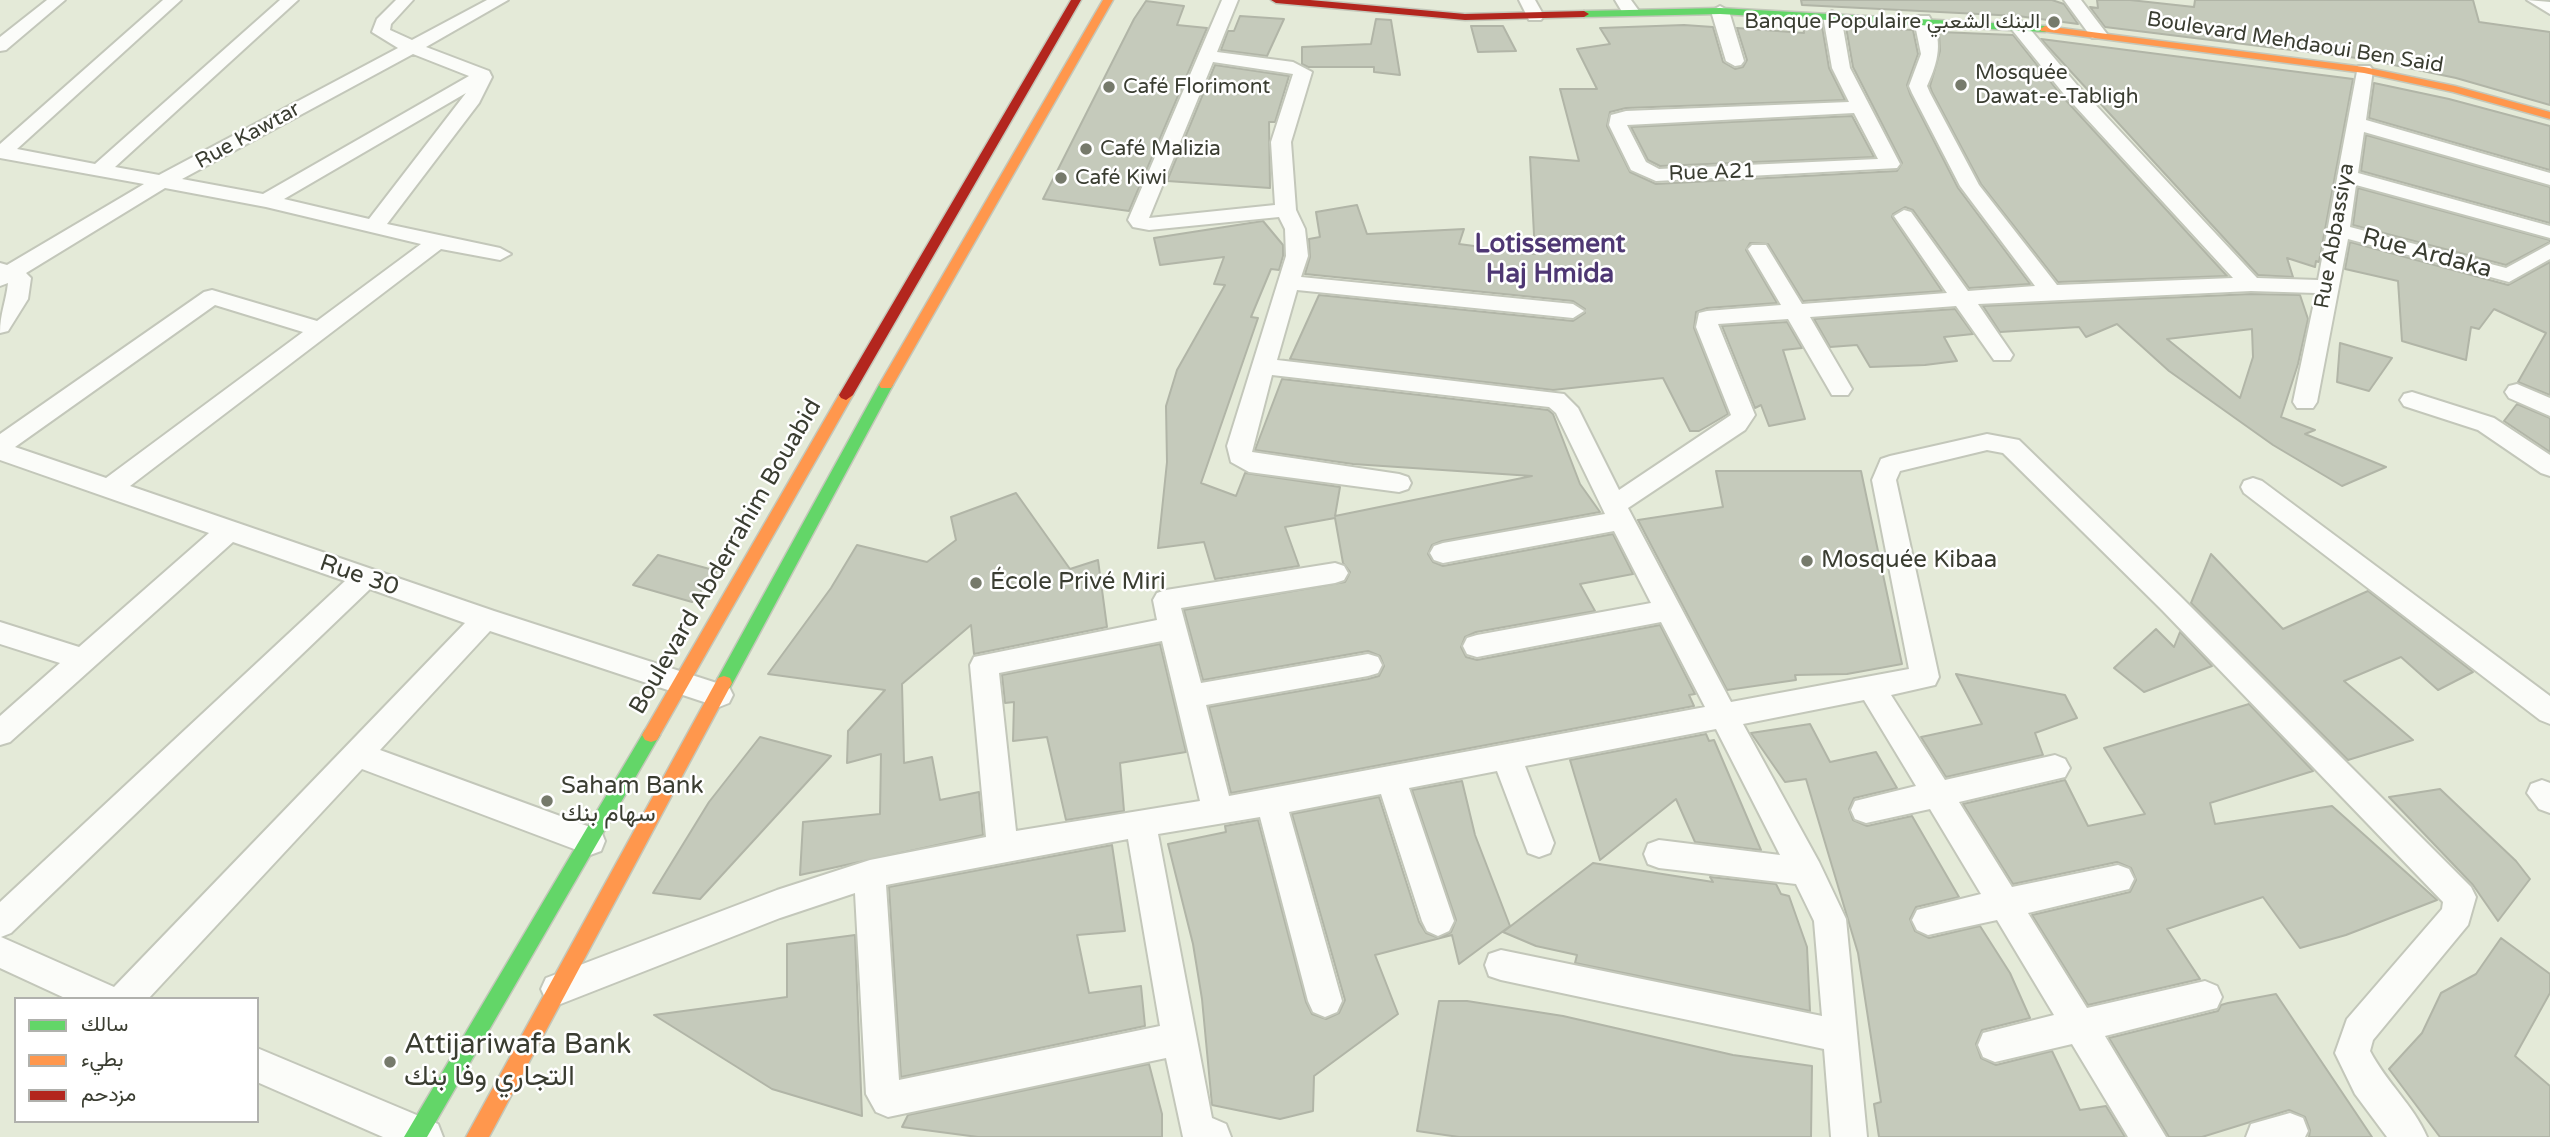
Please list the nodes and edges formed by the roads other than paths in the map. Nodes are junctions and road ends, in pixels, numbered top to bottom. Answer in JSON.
{"nodes":[{"id":1,"x":57,"y":0,"type":"edge"},
{"id":2,"x":173,"y":0,"type":"edge"},
{"id":3,"x":290,"y":0,"type":"edge"},
{"id":4,"x":405,"y":0,"type":"edge"},
{"id":5,"x":499,"y":0,"type":"edge"},
{"id":6,"x":1076,"y":0,"type":"edge"},
{"id":7,"x":1108,"y":0,"type":"edge"},
{"id":8,"x":1230,"y":0,"type":"edge"},
{"id":9,"x":1276,"y":0,"type":"edge"},
{"id":10,"x":1527,"y":0,"type":"edge"},
{"id":11,"x":2071,"y":0,"type":"edge"},
{"id":12,"x":2535,"y":0,"type":"edge"},
{"id":13,"x":1405,"y":6,"type":"edge"},
{"id":14,"x":1627,"y":6,"type":"edge"},
{"id":15,"x":1749,"y":6,"type":"edge"},
{"id":16,"x":2550,"y":9,"type":"edge"},
{"id":17,"x":1720,"y":11,"type":"junction"},
{"id":18,"x":1535,"y":16,"type":"junction"},
{"id":19,"x":1832,"y":16,"type":"junction"},
{"id":20,"x":1923,"y":20,"type":"junction"},
{"id":21,"x":2018,"y":26,"type":"junction"},
{"id":22,"x":2098,"y":34,"type":"junction"},
{"id":23,"x":0,"y":46,"type":"edge"},
{"id":24,"x":411,"y":47,"type":"junction"},
{"id":25,"x":1208,"y":56,"type":"junction"},
{"id":26,"x":1735,"y":61,"type":"dead end"},
{"id":27,"x":2364,"y":70,"type":"junction"},
{"id":28,"x":483,"y":75,"type":"junction"},
{"id":29,"x":1860,"y":107,"type":"junction"},
{"id":30,"x":2550,"y":116,"type":"edge"},
{"id":31,"x":2355,"y":123,"type":"junction"},
{"id":32,"x":1,"y":152,"type":"edge"},
{"id":33,"x":101,"y":169,"type":"junction"},
{"id":34,"x":2347,"y":176,"type":"junction"},
{"id":35,"x":2550,"y":179,"type":"edge"},
{"id":36,"x":163,"y":182,"type":"junction"},
{"id":37,"x":266,"y":201,"type":"junction"},
{"id":38,"x":1286,"y":210,"type":"junction"},
{"id":39,"x":1904,"y":216,"type":"dead end"},
{"id":40,"x":375,"y":225,"type":"junction"},
{"id":41,"x":2339,"y":230,"type":"junction"},
{"id":42,"x":2550,"y":232,"type":"edge"},
{"id":43,"x":437,"y":242,"type":"junction"},
{"id":44,"x":1759,"y":249,"type":"dead end"},
{"id":45,"x":2550,"y":250,"type":"edge"},
{"id":46,"x":500,"y":254,"type":"dead end"},
{"id":47,"x":4,"y":273,"type":"edge"},
{"id":48,"x":1291,"y":283,"type":"junction"},
{"id":49,"x":2251,"y":284,"type":"junction"},
{"id":50,"x":2327,"y":288,"type":"junction"},
{"id":51,"x":2051,"y":292,"type":"junction"},
{"id":52,"x":1960,"y":297,"type":"junction"},
{"id":53,"x":1573,"y":311,"type":"dead end"},
{"id":54,"x":1794,"y":311,"type":"junction"},
{"id":55,"x":0,"y":326,"type":"edge"},
{"id":56,"x":323,"y":330,"type":"junction"},
{"id":57,"x":2002,"y":355,"type":"dead end"},
{"id":58,"x":1262,"y":366,"type":"junction"},
{"id":59,"x":1840,"y":389,"type":"dead end"},
{"id":60,"x":2517,"y":392,"type":"dead end"},
{"id":61,"x":2412,"y":400,"type":"dead end"},
{"id":62,"x":2305,"y":402,"type":"dead end"},
{"id":63,"x":2550,"y":408,"type":"edge"},
{"id":64,"x":0,"y":448,"type":"edge"},
{"id":65,"x":2550,"y":467,"type":"edge"},
{"id":66,"x":1399,"y":482,"type":"dead end"},
{"id":67,"x":2253,"y":487,"type":"dead end"},
{"id":68,"x":109,"y":489,"type":"junction"},
{"id":69,"x":1617,"y":512,"type":"junction"},
{"id":70,"x":228,"y":531,"type":"junction"},
{"id":71,"x":1443,"y":553,"type":"dead end"},
{"id":72,"x":1335,"y":573,"type":"dead end"},
{"id":73,"x":365,"y":578,"type":"junction"},
{"id":74,"x":1669,"y":610,"type":"junction"},
{"id":75,"x":485,"y":619,"type":"junction"},
{"id":76,"x":1173,"y":628,"type":"junction"},
{"id":77,"x":0,"y":634,"type":"edge"},
{"id":78,"x":1477,"y":646,"type":"dead end"},
{"id":79,"x":86,"y":660,"type":"junction"},
{"id":80,"x":1368,"y":665,"type":"dead end"},
{"id":81,"x":680,"y":685,"type":"junction"},
{"id":82,"x":1872,"y":688,"type":"junction"},
{"id":83,"x":719,"y":695,"type":"junction"},
{"id":84,"x":1189,"y":697,"type":"junction"},
{"id":85,"x":2550,"y":712,"type":"edge"},
{"id":86,"x":1725,"y":715,"type":"junction"},
{"id":87,"x":0,"y":733,"type":"edge"},
{"id":88,"x":357,"y":754,"type":"junction"},
{"id":89,"x":1506,"y":755,"type":"junction"},
{"id":90,"x":2055,"y":768,"type":"dead end"},
{"id":91,"x":1391,"y":779,"type":"junction"},
{"id":92,"x":1936,"y":793,"type":"junction"},
{"id":93,"x":1271,"y":802,"type":"junction"},
{"id":94,"x":1866,"y":810,"type":"dead end"},
{"id":95,"x":1218,"y":811,"type":"junction"},
{"id":96,"x":1141,"y":824,"type":"junction"},
{"id":97,"x":590,"y":841,"type":"junction"},
{"id":98,"x":1539,"y":843,"type":"dead end"},
{"id":99,"x":1002,"y":847,"type":"junction"},
{"id":100,"x":1659,"y":854,"type":"dead end"},
{"id":101,"x":1808,"y":872,"type":"junction"},
{"id":102,"x":870,"y":874,"type":"junction"},
{"id":103,"x":2118,"y":879,"type":"dead end"},
{"id":104,"x":2002,"y":904,"type":"junction"},
{"id":105,"x":1438,"y":920,"type":"dead end"},
{"id":106,"x":1928,"y":920,"type":"dead end"},
{"id":107,"x":0,"y":923,"type":"edge"},
{"id":108,"x":0,"y":952,"type":"edge"},
{"id":109,"x":1501,"y":965,"type":"dead end"},
{"id":110,"x":558,"y":989,"type":"junction"},
{"id":111,"x":100,"y":997,"type":"edge"},
{"id":112,"x":127,"y":997,"type":"edge"},
{"id":113,"x":2205,"y":997,"type":"dead end"},
{"id":114,"x":1325,"y":1001,"type":"dead end"},
{"id":115,"x":2077,"y":1026,"type":"junction"},
{"id":116,"x":1840,"y":1036,"type":"junction"},
{"id":117,"x":1178,"y":1039,"type":"junction"},
{"id":118,"x":1995,"y":1045,"type":"dead end"},
{"id":119,"x":259,"y":1066,"type":"edge"},
{"id":120,"x":419,"y":1136,"type":"edge"},
{"id":121,"x":477,"y":1137,"type":"edge"},
{"id":122,"x":1213,"y":1137,"type":"edge"},
{"id":123,"x":1849,"y":1137,"type":"edge"},
{"id":124,"x":2148,"y":1137,"type":"edge"},
{"id":125,"x":2409,"y":1137,"type":"edge"}],
"edges":[{"from":1,"to":23,"type":"street"},
{"from":2,"to":32,"type":"street"},
{"from":3,"to":33,"type":"street"},
{"from":4,"to":24,"type":"street"},
{"from":5,"to":24,"type":"street","name":"Rue Kawtar"},
{"from":6,"to":81,"type":"main road","name":"Boulevard Abderrahim Bouabid"},
{"from":7,"to":83,"type":"main road"},
{"from":8,"to":25,"type":"street"},
{"from":9,"to":13,"type":"main road","name":"Boulevard Mehdaoui Ben Said"},
{"from":10,"to":18,"type":"street"},
{"from":11,"to":22,"type":"street"},
{"from":12,"to":16,"type":"street"},
{"from":13,"to":18,"type":"main road","name":"Boulevard Mehdaoui Ben Said"},
{"from":14,"to":17,"type":"main road","name":"Boulevard Mehdaoui Ben Said"},
{"from":14,"to":18,"type":"main road","name":"Boulevard Mehdaoui Ben Said"},
{"from":15,"to":17,"type":"main road","name":"Boulevard Mehdaoui Ben Said"},
{"from":15,"to":19,"type":"main road","name":"Boulevard Mehdaoui Ben Said"},
{"from":17,"to":26,"type":"street"},
{"from":19,"to":20,"type":"main road","name":"Boulevard Mehdaoui Ben Said"},
{"from":19,"to":29,"type":"street","name":"Rue A21"},
{"from":20,"to":21,"type":"main road","name":"Boulevard Mehdaoui Ben Said"},
{"from":20,"to":51,"type":"street"},
{"from":21,"to":22,"type":"main road","name":"Boulevard Mehdaoui Ben Said"},
{"from":21,"to":49,"type":"street"},
{"from":22,"to":27,"type":"main road","name":"Boulevard Mehdaoui Ben Said"},
{"from":24,"to":28,"type":"street"},
{"from":24,"to":36,"type":"street","name":"Rue Kawtar"},
{"from":25,"to":38,"type":"street"},
{"from":25,"to":38,"type":"street"},
{"from":27,"to":30,"type":"main road","name":"Boulevard Mehdaoui Ben Said"},
{"from":27,"to":31,"type":"street","name":"Rue Abbassiya"},
{"from":28,"to":37,"type":"street"},
{"from":28,"to":40,"type":"street"},
{"from":29,"to":29,"type":"street","name":"Rue A21"},
{"from":31,"to":34,"type":"street","name":"Rue Abbassiya"},
{"from":31,"to":35,"type":"street"},
{"from":32,"to":33,"type":"street"},
{"from":33,"to":36,"type":"street"},
{"from":34,"to":41,"type":"street","name":"Rue Abbassiya"},
{"from":34,"to":42,"type":"street"},
{"from":36,"to":37,"type":"street"},
{"from":36,"to":47,"type":"street","name":"Rue Kawtar"},
{"from":37,"to":40,"type":"street"},
{"from":38,"to":48,"type":"street"},
{"from":39,"to":52,"type":"street"},
{"from":40,"to":43,"type":"street"},
{"from":41,"to":45,"type":"street","name":"Rue Ardaka"},
{"from":41,"to":50,"type":"street","name":"Rue Abbassiya"},
{"from":43,"to":46,"type":"street"},
{"from":43,"to":56,"type":"street"},
{"from":44,"to":54,"type":"street"},
{"from":47,"to":55,"type":"street"},
{"from":48,"to":53,"type":"street"},
{"from":48,"to":58,"type":"street"},
{"from":49,"to":50,"type":"street"},
{"from":49,"to":51,"type":"street"},
{"from":50,"to":62,"type":"street","name":"Rue Abbassiya"},
{"from":51,"to":52,"type":"street"},
{"from":52,"to":54,"type":"street"},
{"from":52,"to":57,"type":"street"},
{"from":54,"to":59,"type":"street"},
{"from":54,"to":69,"type":"street"},
{"from":56,"to":64,"type":"street"},
{"from":56,"to":68,"type":"street"},
{"from":58,"to":66,"type":"street"},
{"from":58,"to":69,"type":"street"},
{"from":60,"to":63,"type":"street"},
{"from":61,"to":65,"type":"street"},
{"from":64,"to":68,"type":"street","name":"Rue 30"},
{"from":67,"to":85,"type":"street"},
{"from":68,"to":70,"type":"street","name":"Rue 30"},
{"from":69,"to":71,"type":"street"},
{"from":69,"to":74,"type":"street"},
{"from":70,"to":73,"type":"street","name":"Rue 30"},
{"from":70,"to":79,"type":"street"},
{"from":72,"to":76,"type":"street"},
{"from":73,"to":75,"type":"street","name":"Rue 30"},
{"from":73,"to":107,"type":"street"},
{"from":74,"to":78,"type":"street"},
{"from":74,"to":86,"type":"street"},
{"from":75,"to":81,"type":"street","name":"Rue 30"},
{"from":75,"to":88,"type":"street"},
{"from":76,"to":84,"type":"street"},
{"from":76,"to":99,"type":"street"},
{"from":77,"to":79,"type":"street"},
{"from":79,"to":87,"type":"street"},
{"from":80,"to":84,"type":"street"},
{"from":81,"to":83,"type":"street","name":"Rue 30"},
{"from":81,"to":97,"type":"main road","name":"Boulevard Abderrahim Bouabid"},
{"from":82,"to":86,"type":"street"},
{"from":82,"to":92,"type":"street"},
{"from":82,"to":125,"type":"street"},
{"from":83,"to":110,"type":"main road"},
{"from":84,"to":95,"type":"street"},
{"from":86,"to":89,"type":"street"},
{"from":86,"to":101,"type":"street"},
{"from":88,"to":97,"type":"street"},
{"from":88,"to":112,"type":"street"},
{"from":89,"to":91,"type":"street"},
{"from":89,"to":98,"type":"street"},
{"from":90,"to":92,"type":"street"},
{"from":91,"to":93,"type":"street"},
{"from":91,"to":105,"type":"street"},
{"from":92,"to":94,"type":"street"},
{"from":92,"to":104,"type":"street"},
{"from":93,"to":95,"type":"street"},
{"from":93,"to":114,"type":"street"},
{"from":95,"to":96,"type":"street"},
{"from":96,"to":99,"type":"street"},
{"from":96,"to":117,"type":"street"},
{"from":97,"to":120,"type":"main road","name":"Boulevard Abderrahim Bouabid"},
{"from":99,"to":102,"type":"street"},
{"from":100,"to":101,"type":"street"},
{"from":101,"to":116,"type":"street"},
{"from":102,"to":110,"type":"street"},
{"from":102,"to":117,"type":"street"},
{"from":103,"to":104,"type":"street"},
{"from":104,"to":106,"type":"street"},
{"from":104,"to":115,"type":"street"},
{"from":108,"to":111,"type":"street"},
{"from":109,"to":116,"type":"street"},
{"from":110,"to":121,"type":"main road"},
{"from":113,"to":115,"type":"street"},
{"from":115,"to":118,"type":"street"},
{"from":115,"to":124,"type":"street"},
{"from":116,"to":123,"type":"street"},
{"from":117,"to":122,"type":"street"},
{"from":119,"to":120,"type":"street"}]}
